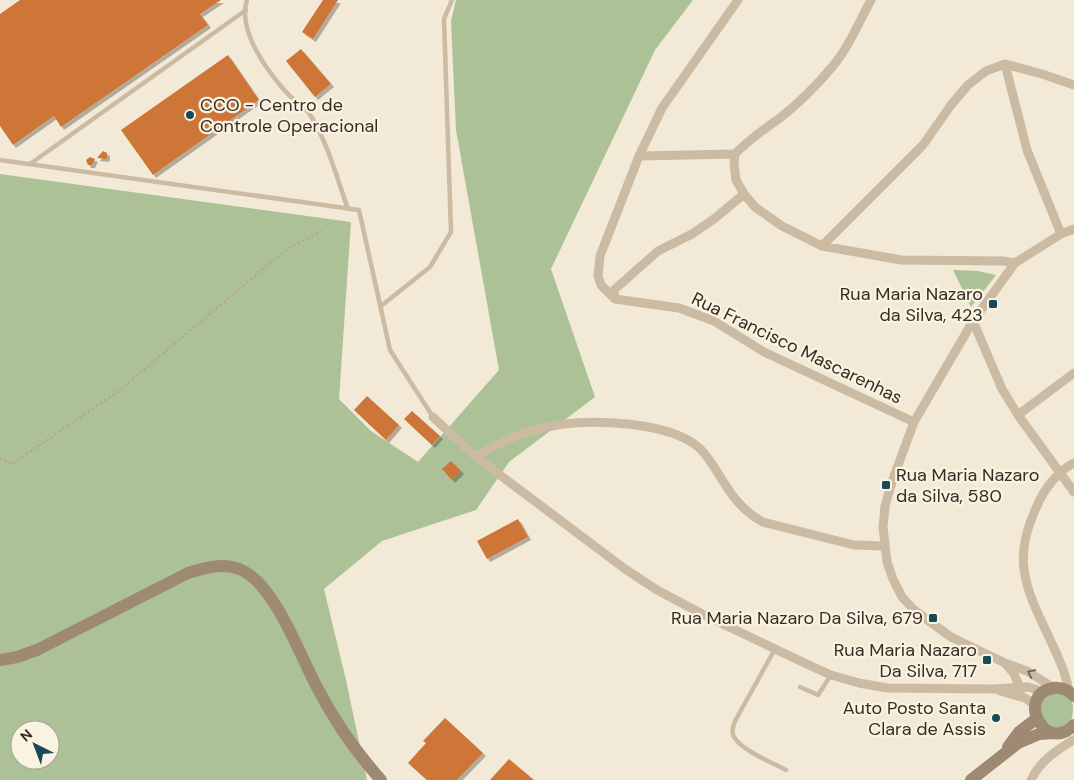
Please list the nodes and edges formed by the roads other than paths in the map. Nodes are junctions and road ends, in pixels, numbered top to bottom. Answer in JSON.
{"nodes":[{"id":1,"x":247,"y":0,"type":"edge"},
{"id":2,"x":452,"y":0,"type":"edge"},
{"id":3,"x":738,"y":0,"type":"edge"},
{"id":4,"x":871,"y":0,"type":"edge"},
{"id":5,"x":246,"y":10,"type":"junction"},
{"id":6,"x":1005,"y":64,"type":"junction"},
{"id":7,"x":1074,"y":86,"type":"edge"},
{"id":8,"x":735,"y":154,"type":"junction"},
{"id":9,"x":639,"y":156,"type":"junction"},
{"id":10,"x":0,"y":160,"type":"edge"},
{"id":11,"x":30,"y":164,"type":"junction"},
{"id":12,"x":744,"y":194,"type":"junction"},
{"id":13,"x":348,"y":208,"type":"junction"},
{"id":14,"x":1074,"y":229,"type":"edge"},
{"id":15,"x":1061,"y":234,"type":"junction"},
{"id":16,"x":822,"y":246,"type":"junction"},
{"id":17,"x":1015,"y":263,"type":"junction"},
{"id":18,"x":611,"y":296,"type":"junction"},
{"id":19,"x":381,"y":306,"type":"junction"},
{"id":20,"x":972,"y":321,"type":"junction"},
{"id":21,"x":1074,"y":373,"type":"edge"},
{"id":22,"x":1018,"y":415,"type":"junction"},
{"id":23,"x":433,"y":417,"type":"joint"},
{"id":24,"x":914,"y":422,"type":"junction"},
{"id":25,"x":476,"y":457,"type":"junction"},
{"id":26,"x":1074,"y":463,"type":"edge"},
{"id":27,"x":1060,"y":472,"type":"junction"},
{"id":28,"x":1074,"y":492,"type":"edge"},
{"id":29,"x":884,"y":546,"type":"junction"},
{"id":30,"x":775,"y":649,"type":"junction"},
{"id":31,"x":0,"y":660,"type":"edge"},
{"id":32,"x":1005,"y":663,"type":"junction"},
{"id":33,"x":830,"y":675,"type":"junction"},
{"id":34,"x":800,"y":687,"type":"dead end"},
{"id":35,"x":1019,"y":687,"type":"junction"},
{"id":36,"x":992,"y":689,"type":"junction"},
{"id":37,"x":1049,"y":690,"type":"junction"},
{"id":38,"x":1072,"y":693,"type":"edge"},
{"id":39,"x":1030,"y":701,"type":"junction"},
{"id":40,"x":1036,"y":719,"type":"junction"},
{"id":41,"x":1053,"y":733,"type":"junction"},
{"id":42,"x":1072,"y":734,"type":"edge"},
{"id":43,"x":1002,"y":755,"type":"junction"},
{"id":44,"x":786,"y":770,"type":"dead end"},
{"id":45,"x":381,"y":780,"type":"edge"},
{"id":46,"x":971,"y":780,"type":"edge"},
{"id":47,"x":1031,"y":780,"type":"edge"}],
"edges":[{"from":1,"to":5,"type":"lane"},
{"from":2,"to":19,"type":"lane"},
{"from":3,"to":9,"type":"street"},
{"from":4,"to":8,"type":"street"},
{"from":5,"to":11,"type":"lane"},
{"from":5,"to":13,"type":"lane"},
{"from":6,"to":7,"type":"street"},
{"from":6,"to":15,"type":"street"},
{"from":6,"to":16,"type":"street"},
{"from":8,"to":9,"type":"street"},
{"from":8,"to":12,"type":"street"},
{"from":9,"to":18,"type":"street"},
{"from":10,"to":11,"type":"lane"},
{"from":11,"to":13,"type":"lane"},
{"from":12,"to":16,"type":"street"},
{"from":12,"to":18,"type":"street"},
{"from":13,"to":19,"type":"lane"},
{"from":14,"to":15,"type":"street"},
{"from":15,"to":17,"type":"street"},
{"from":16,"to":17,"type":"street"},
{"from":17,"to":20,"type":"street"},
{"from":18,"to":24,"type":"street","name":"Rua Francisco Mascarenhas"},
{"from":19,"to":23,"type":"lane"},
{"from":20,"to":22,"type":"street"},
{"from":20,"to":24,"type":"street"},
{"from":21,"to":22,"type":"street"},
{"from":22,"to":27,"type":"street"},
{"from":23,"to":25,"type":"street"},
{"from":24,"to":29,"type":"street"},
{"from":25,"to":29,"type":"street"},
{"from":25,"to":30,"type":"street"},
{"from":26,"to":27,"type":"street"},
{"from":27,"to":28,"type":"street"},
{"from":27,"to":38,"type":"street"},
{"from":29,"to":32,"type":"street"},
{"from":30,"to":33,"type":"street"},
{"from":30,"to":44,"type":"lane"},
{"from":31,"to":45,"type":"main road"},
{"from":32,"to":35,"type":"street"},
{"from":37,"to":32,"type":"street","one_way":true},
{"from":33,"to":34,"type":"lane"},
{"from":33,"to":36,"type":"street"},
{"from":35,"to":36,"type":"street"},
{"from":35,"to":37,"type":"street"},
{"from":35,"to":39,"type":"street"},
{"from":36,"to":39,"type":"street"},
{"from":37,"to":38,"type":"main road"},
{"from":37,"to":39,"type":"main road"},
{"from":39,"to":40,"type":"main road"},
{"from":40,"to":41,"type":"main road"},
{"from":40,"to":43,"type":"main road"},
{"from":41,"to":42,"type":"main road"},
{"from":41,"to":43,"type":"main road"},
{"from":42,"to":47,"type":"street"},
{"from":43,"to":46,"type":"main road"}]}
